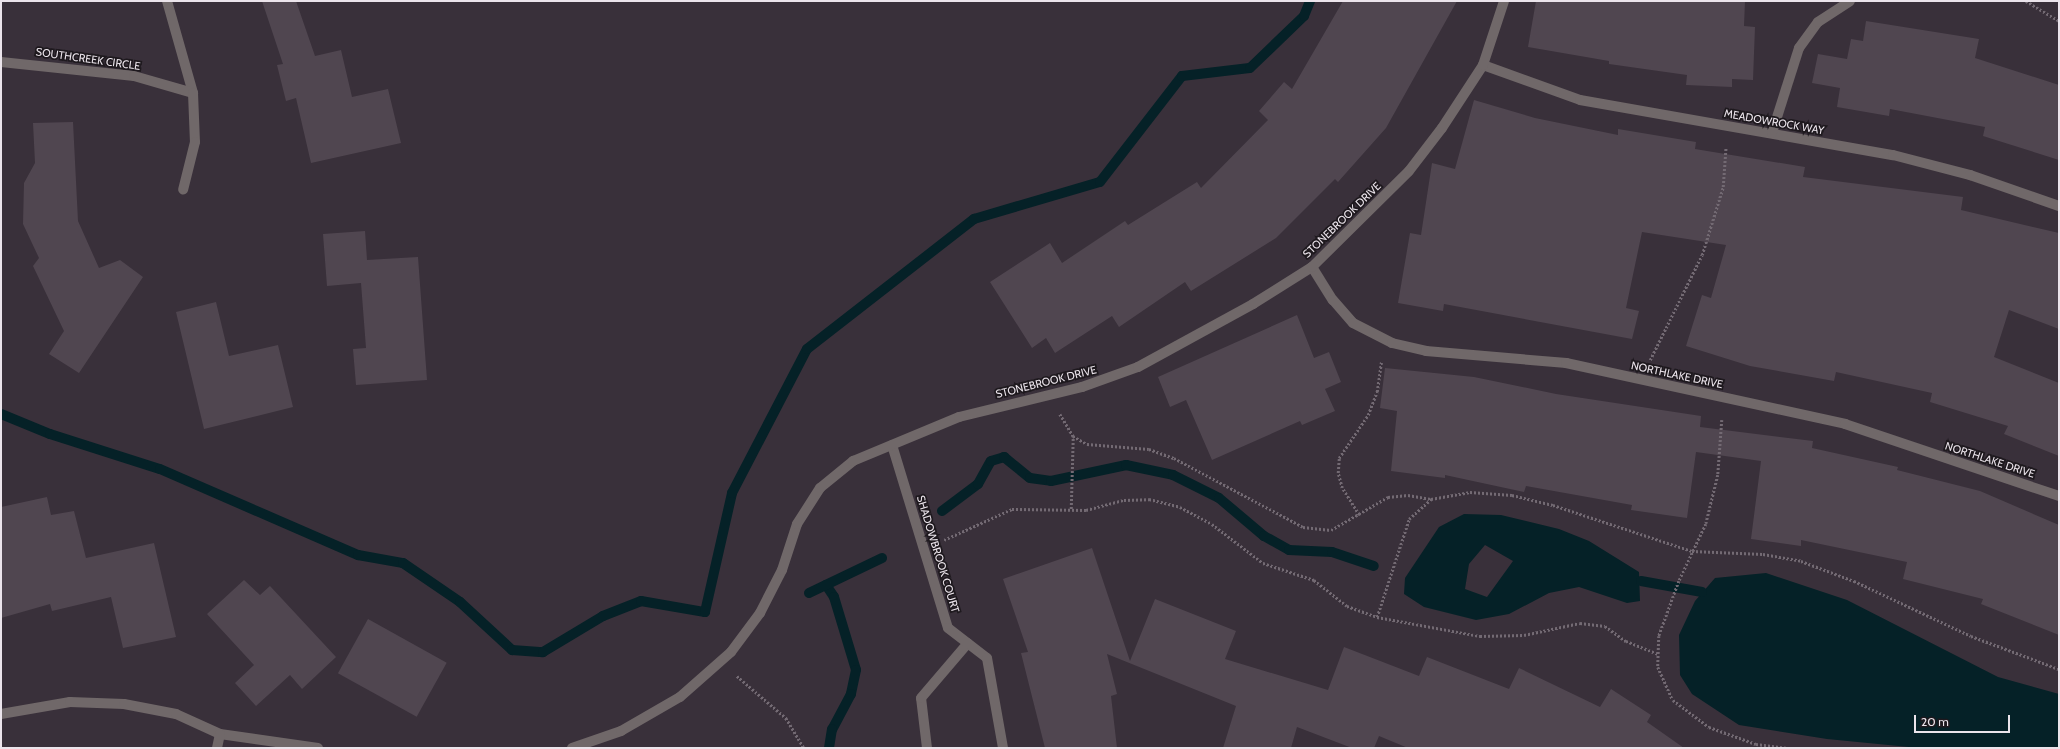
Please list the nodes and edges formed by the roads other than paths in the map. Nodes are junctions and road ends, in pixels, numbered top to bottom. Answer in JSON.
{"nodes":[{"id":1,"x":167,"y":1,"type":"edge"},
{"id":2,"x":1504,"y":1,"type":"edge"},
{"id":3,"x":1850,"y":1,"type":"edge"},
{"id":4,"x":1,"y":62,"type":"edge"},
{"id":5,"x":1483,"y":65,"type":"junction"},
{"id":6,"x":193,"y":94,"type":"junction"},
{"id":7,"x":1772,"y":133,"type":"junction"},
{"id":8,"x":183,"y":190,"type":"dead end"},
{"id":9,"x":2059,"y":206,"type":"edge"},
{"id":10,"x":1312,"y":267,"type":"junction"},
{"id":11,"x":892,"y":445,"type":"junction"},
{"id":12,"x":2059,"y":496,"type":"edge"},
{"id":13,"x":968,"y":642,"type":"junction"},
{"id":14,"x":1,"y":714,"type":"edge"},
{"id":15,"x":220,"y":734,"type":"junction"},
{"id":16,"x":217,"y":748,"type":"edge"},
{"id":17,"x":318,"y":748,"type":"edge"},
{"id":18,"x":572,"y":748,"type":"edge"},
{"id":19,"x":927,"y":748,"type":"edge"},
{"id":20,"x":1003,"y":748,"type":"edge"}],
"edges":[{"from":1,"to":6,"type":"street"},
{"from":2,"to":5,"type":"street","name":"STONEBROOK DRIVE"},
{"from":3,"to":7,"type":"street"},
{"from":4,"to":6,"type":"street","name":"SOUTHCREEK CIRCLE"},
{"from":5,"to":7,"type":"street","name":"MEADOWROCK WAY"},
{"from":5,"to":10,"type":"street","name":"STONEBROOK DRIVE"},
{"from":6,"to":8,"type":"street"},
{"from":7,"to":9,"type":"street","name":"MEADOWROCK WAY"},
{"from":10,"to":11,"type":"street","name":"STONEBROOK DRIVE"},
{"from":10,"to":12,"type":"street","name":"NORTHLAKE DRIVE"},
{"from":11,"to":13,"type":"street","name":"SHADOWBROOK COURT"},
{"from":11,"to":18,"type":"street","name":"STONEBROOK DRIVE"},
{"from":13,"to":19,"type":"street"},
{"from":13,"to":20,"type":"street","name":"SHADOWBROOK COURT"},
{"from":14,"to":15,"type":"street"},
{"from":15,"to":16,"type":"street"},
{"from":15,"to":17,"type":"street"}]}
